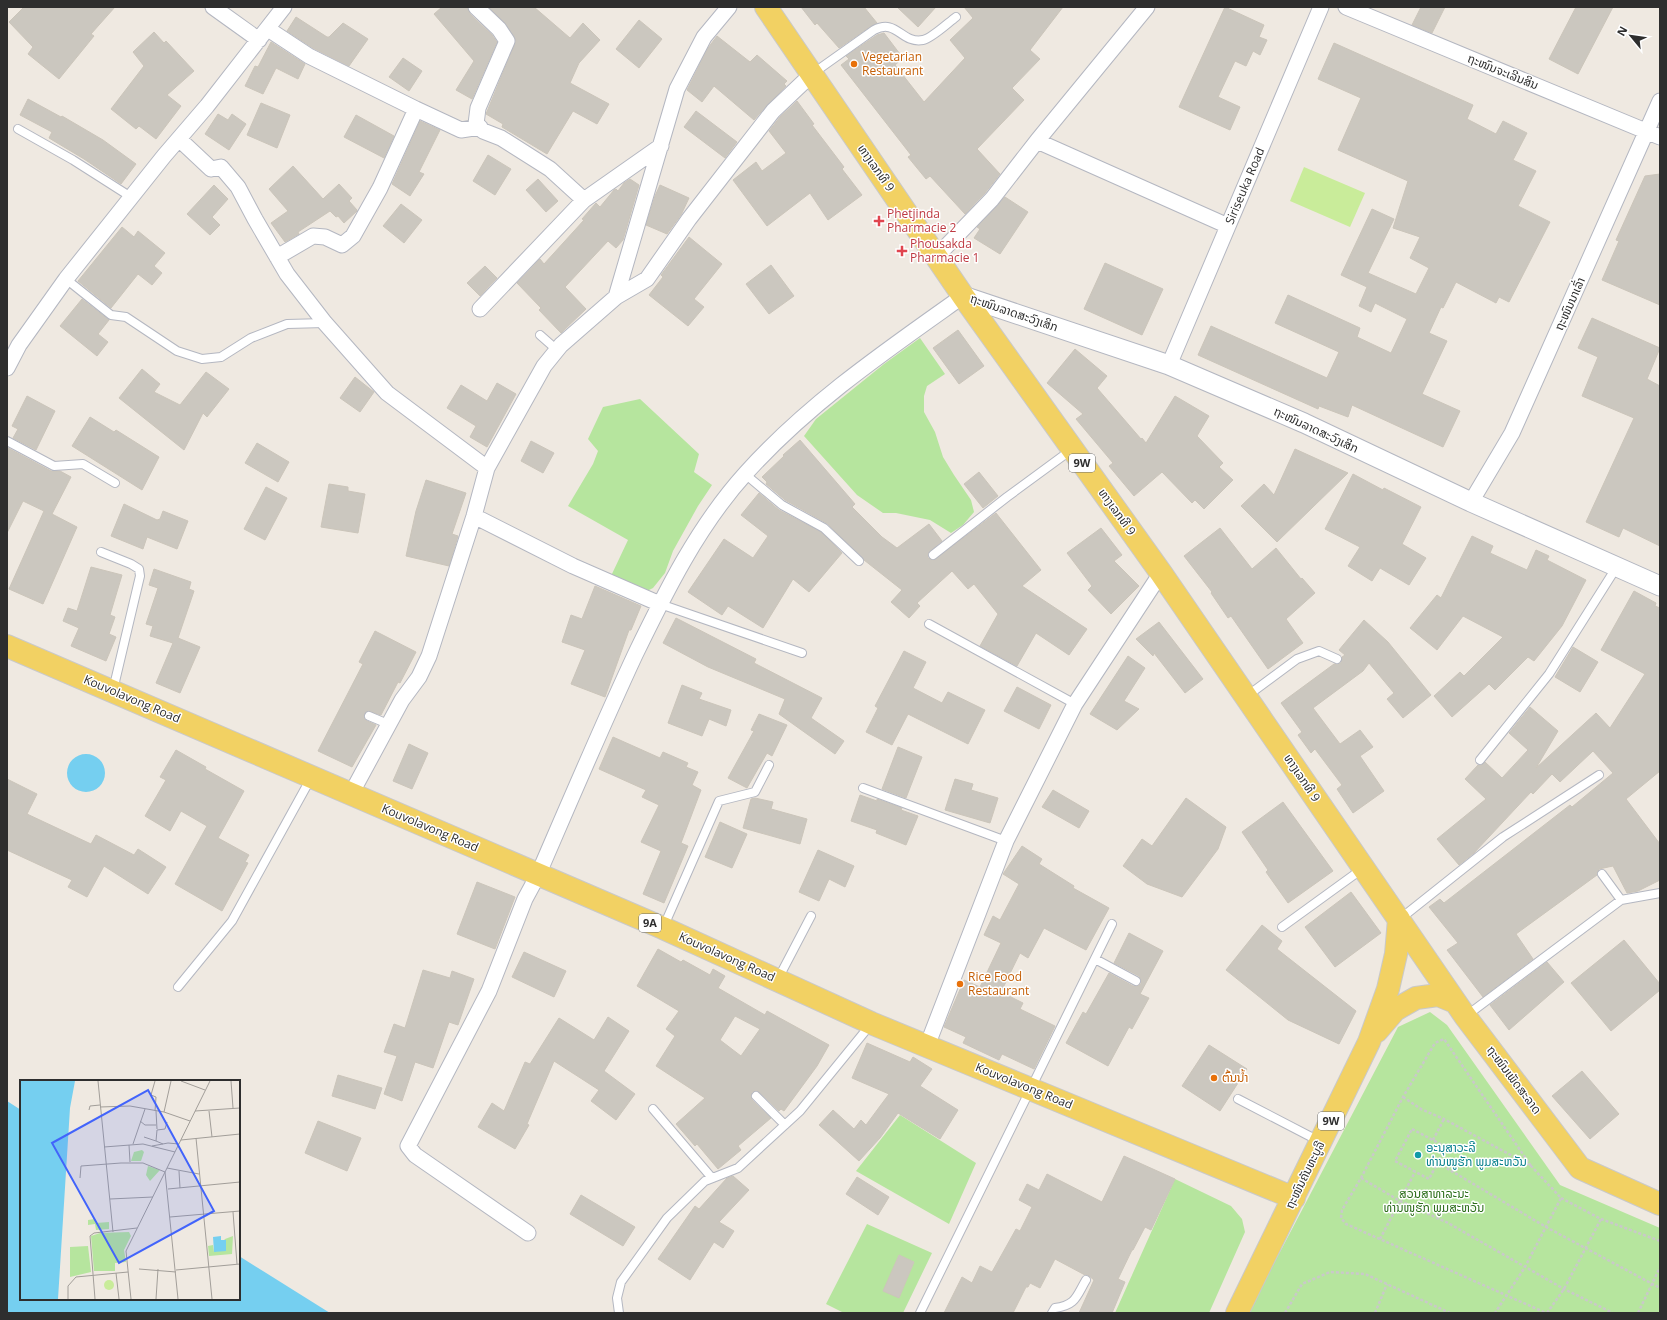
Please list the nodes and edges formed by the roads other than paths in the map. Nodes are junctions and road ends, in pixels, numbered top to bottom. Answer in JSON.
{"nodes":[{"id":1,"x":213,"y":7,"type":"edge"},
{"id":2,"x":284,"y":7,"type":"edge"},
{"id":3,"x":476,"y":7,"type":"edge"},
{"id":4,"x":729,"y":7,"type":"edge"},
{"id":5,"x":766,"y":7,"type":"edge"},
{"id":6,"x":1147,"y":7,"type":"edge"},
{"id":7,"x":1321,"y":7,"type":"edge"},
{"id":8,"x":1346,"y":7,"type":"edge"},
{"id":9,"x":956,"y":17,"type":"dead end"},
{"id":10,"x":263,"y":34,"type":"junction"},
{"id":11,"x":811,"y":75,"type":"junction"},
{"id":12,"x":1660,"y":101,"type":"edge"},
{"id":13,"x":416,"y":109,"type":"junction"},
{"id":14,"x":480,"y":127,"type":"junction"},
{"id":15,"x":18,"y":129,"type":"dead end"},
{"id":16,"x":1654,"y":134,"type":"edge"},
{"id":17,"x":179,"y":139,"type":"junction"},
{"id":18,"x":1037,"y":141,"type":"junction"},
{"id":19,"x":661,"y":146,"type":"junction"},
{"id":20,"x":131,"y":197,"type":"junction"},
{"id":21,"x":584,"y":200,"type":"junction"},
{"id":22,"x":1228,"y":226,"type":"junction"},
{"id":23,"x":937,"y":256,"type":"junction"},
{"id":24,"x":277,"y":257,"type":"junction"},
{"id":25,"x":66,"y":279,"type":"junction"},
{"id":26,"x":963,"y":296,"type":"junction"},
{"id":27,"x":616,"y":297,"type":"junction"},
{"id":28,"x":480,"y":309,"type":"dead end"},
{"id":29,"x":325,"y":323,"type":"junction"},
{"id":30,"x":540,"y":335,"type":"dead end"},
{"id":31,"x":558,"y":350,"type":"junction"},
{"id":32,"x":1169,"y":365,"type":"junction"},
{"id":33,"x":7,"y":368,"type":"edge"},
{"id":34,"x":7,"y":441,"type":"edge"},
{"id":35,"x":1072,"y":450,"type":"junction"},
{"id":36,"x":487,"y":468,"type":"junction"},
{"id":37,"x":745,"y":474,"type":"junction"},
{"id":38,"x":115,"y":484,"type":"dead end"},
{"id":39,"x":1471,"y":502,"type":"junction"},
{"id":40,"x":474,"y":516,"type":"junction"},
{"id":41,"x":101,"y":552,"type":"dead end"},
{"id":42,"x":933,"y":555,"type":"dead end"},
{"id":43,"x":859,"y":561,"type":"dead end"},
{"id":44,"x":1616,"y":568,"type":"junction"},
{"id":45,"x":1161,"y":573,"type":"junction"},
{"id":46,"x":1660,"y":586,"type":"edge"},
{"id":47,"x":660,"y":604,"type":"junction"},
{"id":48,"x":928,"y":624,"type":"dead end"},
{"id":49,"x":7,"y":646,"type":"edge"},
{"id":50,"x":802,"y":653,"type":"dead end"},
{"id":51,"x":1337,"y":659,"type":"dead end"},
{"id":52,"x":113,"y":691,"type":"junction"},
{"id":53,"x":1246,"y":696,"type":"junction"},
{"id":54,"x":1075,"y":704,"type":"junction"},
{"id":55,"x":369,"y":716,"type":"dead end"},
{"id":56,"x":388,"y":724,"type":"junction"},
{"id":57,"x":1480,"y":760,"type":"dead end"},
{"id":58,"x":769,"y":765,"type":"dead end"},
{"id":59,"x":1599,"y":775,"type":"dead end"},
{"id":60,"x":311,"y":776,"type":"junction"},
{"id":61,"x":863,"y":788,"type":"dead end"},
{"id":62,"x":351,"y":794,"type":"junction"},
{"id":63,"x":1006,"y":841,"type":"junction"},
{"id":64,"x":1364,"y":868,"type":"junction"},
{"id":65,"x":1602,"y":874,"type":"dead end"},
{"id":66,"x":538,"y":875,"type":"junction"},
{"id":67,"x":1660,"y":893,"type":"edge"},
{"id":68,"x":1621,"y":900,"type":"junction"},
{"id":69,"x":811,"y":916,"type":"dead end"},
{"id":70,"x":1399,"y":919,"type":"junction"},
{"id":71,"x":1112,"y":924,"type":"dead end"},
{"id":72,"x":1282,"y":927,"type":"dead end"},
{"id":73,"x":663,"y":928,"type":"junction"},
{"id":74,"x":1095,"y":959,"type":"junction"},
{"id":75,"x":777,"y":980,"type":"junction"},
{"id":76,"x":1136,"y":981,"type":"dead end"},
{"id":77,"x":178,"y":988,"type":"dead end"},
{"id":78,"x":1460,"y":1009,"type":"junction"},
{"id":79,"x":871,"y":1023,"type":"junction"},
{"id":80,"x":1369,"y":1042,"type":"junction"},
{"id":81,"x":927,"y":1046,"type":"junction"},
{"id":82,"x":1031,"y":1089,"type":"junction"},
{"id":83,"x":756,"y":1096,"type":"dead end"},
{"id":84,"x":1238,"y":1099,"type":"dead end"},
{"id":85,"x":653,"y":1109,"type":"dead end"},
{"id":86,"x":785,"y":1125,"type":"junction"},
{"id":87,"x":1321,"y":1142,"type":"junction"},
{"id":88,"x":712,"y":1178,"type":"junction"},
{"id":89,"x":1294,"y":1198,"type":"junction"},
{"id":90,"x":1660,"y":1204,"type":"edge"},
{"id":91,"x":528,"y":1233,"type":"dead end"},
{"id":92,"x":1086,"y":1280,"type":"dead end"},
{"id":93,"x":619,"y":1313,"type":"edge"},
{"id":94,"x":920,"y":1313,"type":"edge"},
{"id":95,"x":1052,"y":1313,"type":"edge"},
{"id":96,"x":1237,"y":1313,"type":"edge"}],
"edges":[{"from":1,"to":10,"type":"street"},
{"from":2,"to":10,"type":"street"},
{"from":3,"to":14,"type":"street"},
{"from":4,"to":19,"type":"street"},
{"from":5,"to":11,"type":"main road","name":"ທາງເລກທີ 9","number":"9W"},
{"from":6,"to":18,"type":"street"},
{"from":7,"to":22,"type":"street","name":"Siriseuka Road"},
{"from":8,"to":16,"type":"street","name":"ຖະໜົນຈະເລີນສິນ"},
{"from":9,"to":11,"type":"lane"},
{"from":10,"to":13,"type":"street"},
{"from":10,"to":17,"type":"street"},
{"from":11,"to":23,"type":"main road","name":"ທາງເລກທີ 9","number":"9W"},
{"from":11,"to":27,"type":"street"},
{"from":12,"to":16,"type":"street","name":"ຖະໜົນນາເລົ່າ"},
{"from":13,"to":14,"type":"street"},
{"from":13,"to":24,"type":"street"},
{"from":14,"to":21,"type":"street"},
{"from":15,"to":20,"type":"lane"},
{"from":16,"to":39,"type":"street","name":"ຖະໜົນນາເລົ່າ"},
{"from":17,"to":20,"type":"street"},
{"from":17,"to":24,"type":"street"},
{"from":18,"to":22,"type":"street"},
{"from":18,"to":23,"type":"street"},
{"from":19,"to":21,"type":"street"},
{"from":19,"to":27,"type":"street"},
{"from":20,"to":25,"type":"street"},
{"from":21,"to":28,"type":"street"},
{"from":22,"to":32,"type":"street","name":"Siriseuka Road"},
{"from":23,"to":26,"type":"main road","name":"ທາງເລກທີ 9","number":"9W"},
{"from":24,"to":29,"type":"street"},
{"from":25,"to":29,"type":"lane"},
{"from":25,"to":33,"type":"street"},
{"from":26,"to":32,"type":"street","name":"ຖະໜົນລາດສະວົງເສິກ"},
{"from":26,"to":35,"type":"main road","name":"ທາງເລກທີ 9","number":"9W"},
{"from":26,"to":37,"type":"street"},
{"from":27,"to":31,"type":"street"},
{"from":29,"to":36,"type":"street"},
{"from":30,"to":31,"type":"lane"},
{"from":31,"to":36,"type":"street"},
{"from":32,"to":39,"type":"street","name":"ຖະໜົນລາດສະວົງເສິກ"},
{"from":34,"to":38,"type":"lane"},
{"from":35,"to":42,"type":"lane"},
{"from":35,"to":45,"type":"main road","name":"ທາງເລກທີ 9","number":"9W"},
{"from":36,"to":40,"type":"street"},
{"from":37,"to":43,"type":"lane"},
{"from":37,"to":47,"type":"street"},
{"from":39,"to":44,"type":"street","name":"ຖະໜົນລາດສະວົງເສິກ"},
{"from":40,"to":47,"type":"street"},
{"from":40,"to":56,"type":"street"},
{"from":41,"to":52,"type":"lane"},
{"from":44,"to":46,"type":"street","name":"ຖະໜົນລາດສະວົງເສິກ"},
{"from":44,"to":57,"type":"lane"},
{"from":45,"to":53,"type":"main road","name":"ທາງເລກທີ 9","number":"9W"},
{"from":45,"to":54,"type":"street"},
{"from":47,"to":50,"type":"lane"},
{"from":47,"to":66,"type":"street"},
{"from":48,"to":54,"type":"lane"},
{"from":49,"to":52,"type":"main road","name":"Kouvolavong Road","number":"9A"},
{"from":51,"to":53,"type":"lane"},
{"from":52,"to":60,"type":"main road","name":"Kouvolavong Road","number":"9A"},
{"from":53,"to":64,"type":"main road","name":"ທາງເລກທີ 9","number":"9W"},
{"from":54,"to":63,"type":"street"},
{"from":55,"to":56,"type":"lane"},
{"from":56,"to":62,"type":"street"},
{"from":58,"to":73,"type":"lane"},
{"from":59,"to":70,"type":"lane"},
{"from":60,"to":62,"type":"main road","name":"Kouvolavong Road","number":"9A"},
{"from":60,"to":77,"type":"lane"},
{"from":61,"to":63,"type":"lane"},
{"from":62,"to":66,"type":"main road","name":"Kouvolavong Road","number":"9A"},
{"from":63,"to":81,"type":"street"},
{"from":64,"to":70,"type":"main road","name":"ທາງເລກທີ 9","number":"9W"},
{"from":64,"to":72,"type":"lane"},
{"from":65,"to":68,"type":"lane"},
{"from":66,"to":73,"type":"main road","name":"Kouvolavong Road","number":"9A"},
{"from":66,"to":91,"type":"street"},
{"from":67,"to":68,"type":"lane"},
{"from":68,"to":78,"type":"lane"},
{"from":69,"to":75,"type":"lane"},
{"from":70,"to":78,"type":"main road","name":"ຖະໜົນເພັດສະລາດ","number":"9W"},
{"from":70,"to":80,"type":"main road","name":"ຖະໜົນຄັນທະບູລີ","number":"9W"},
{"from":71,"to":74,"type":"lane"},
{"from":73,"to":75,"type":"main road","name":"Kouvolavong Road","number":"9A"},
{"from":74,"to":76,"type":"lane"},
{"from":74,"to":82,"type":"lane"},
{"from":75,"to":79,"type":"main road","name":"Kouvolavong Road","number":"9A"},
{"from":78,"to":80,"type":"main road","number":"9W"},
{"from":78,"to":90,"type":"main road","name":"ຖະໜົນເພັດສະລາດ","number":"9W"},
{"from":79,"to":81,"type":"main road","name":"Kouvolavong Road","number":"9A"},
{"from":79,"to":86,"type":"lane"},
{"from":80,"to":87,"type":"main road","name":"ຖະໜົນຄັນທະບູລີ","number":"9W"},
{"from":81,"to":82,"type":"main road","name":"Kouvolavong Road","number":"9A"},
{"from":82,"to":89,"type":"main road","name":"Kouvolavong Road","number":"9A"},
{"from":82,"to":94,"type":"lane"},
{"from":83,"to":86,"type":"lane"},
{"from":84,"to":87,"type":"lane"},
{"from":85,"to":88,"type":"lane"},
{"from":86,"to":88,"type":"lane"},
{"from":87,"to":89,"type":"main road","name":"ຖະໜົນຄັນທະບູລີ","number":"9W"},
{"from":88,"to":93,"type":"lane"},
{"from":89,"to":96,"type":"main road","name":"ຖະໜົນຄັນທະບູລີ","number":"9W"},
{"from":92,"to":95,"type":"lane"}]}
